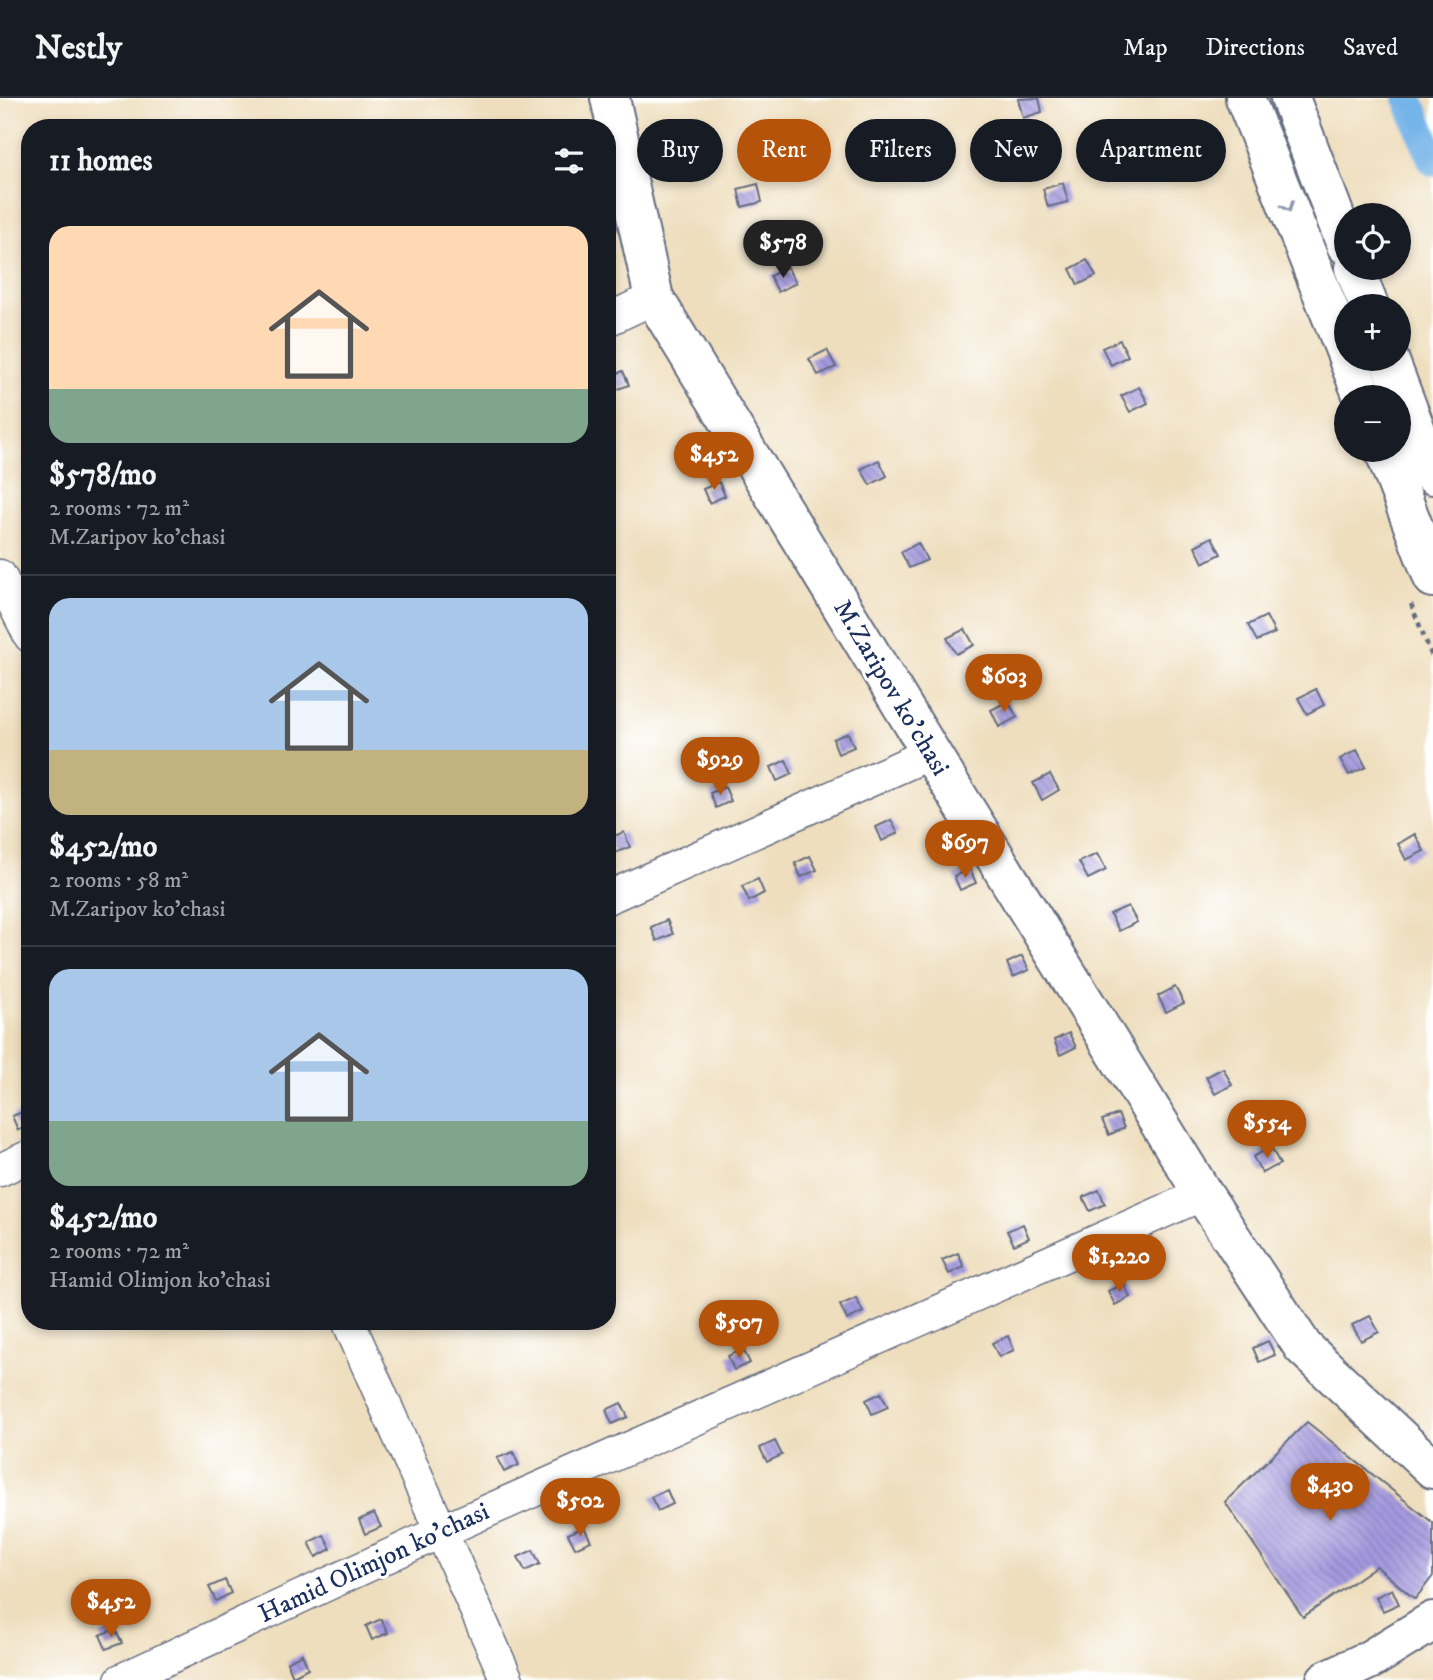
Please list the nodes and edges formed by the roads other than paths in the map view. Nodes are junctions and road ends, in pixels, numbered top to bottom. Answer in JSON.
{"nodes":[{"id":1,"x":610,"y":98,"type":"edge"},
{"id":2,"x":1245,"y":98,"type":"edge"},
{"id":3,"x":1290,"y":98,"type":"edge"},
{"id":4,"x":615,"y":119,"type":"edge"},
{"id":5,"x":616,"y":125,"type":"edge"},
{"id":6,"x":1334,"y":214,"type":"edge"},
{"id":7,"x":654,"y":299,"type":"junction"},
{"id":8,"x":616,"y":316,"type":"edge"},
{"id":9,"x":1334,"y":324,"type":"edge"},
{"id":10,"x":1394,"y":371,"type":"edge"},
{"id":11,"x":1389,"y":462,"type":"edge"},
{"id":12,"x":1433,"y":475,"type":"edge"},
{"id":13,"x":1433,"y":578,"type":"edge"},
{"id":14,"x":10,"y":588,"type":"edge"},
{"id":15,"x":21,"y":614,"type":"edge"},
{"id":16,"x":931,"y":753,"type":"junction"},
{"id":17,"x":616,"y":894,"type":"edge"},
{"id":18,"x":21,"y":1160,"type":"edge"},
{"id":19,"x":0,"y":1170,"type":"edge"},
{"id":20,"x":1203,"y":1194,"type":"junction"},
{"id":21,"x":352,"y":1330,"type":"edge"},
{"id":22,"x":1433,"y":1469,"type":"edge"},
{"id":23,"x":440,"y":1532,"type":"junction"},
{"id":24,"x":1433,"y":1621,"type":"edge"},
{"id":25,"x":121,"y":1680,"type":"edge"},
{"id":26,"x":507,"y":1680,"type":"edge"},
{"id":27,"x":1326,"y":1680,"type":"edge"}],
"edges":[{"from":1,"to":4,"type":"street","name":"M.Zaripov ko'chasi"},
{"from":2,"to":9,"type":"street","one_way":true},
{"from":3,"to":6,"type":"street"},
{"from":5,"to":7,"type":"street","name":"M.Zaripov ko'chasi"},
{"from":7,"to":8,"type":"street"},
{"from":7,"to":16,"type":"street","name":"M.Zaripov ko'chasi"},
{"from":10,"to":12,"type":"street"},
{"from":11,"to":13,"type":"street"},
{"from":14,"to":15,"type":"street"},
{"from":16,"to":17,"type":"street"},
{"from":16,"to":20,"type":"street","name":"M.Zaripov ko'chasi"},
{"from":18,"to":19,"type":"street"},
{"from":20,"to":22,"type":"street","name":"M.Zaripov ko'chasi"},
{"from":20,"to":23,"type":"street","name":"Hamid Olimjon ko'chasi"},
{"from":21,"to":23,"type":"street"},
{"from":23,"to":25,"type":"street","name":"Hamid Olimjon ko'chasi"},
{"from":23,"to":26,"type":"street"},
{"from":24,"to":27,"type":"street"}]}
